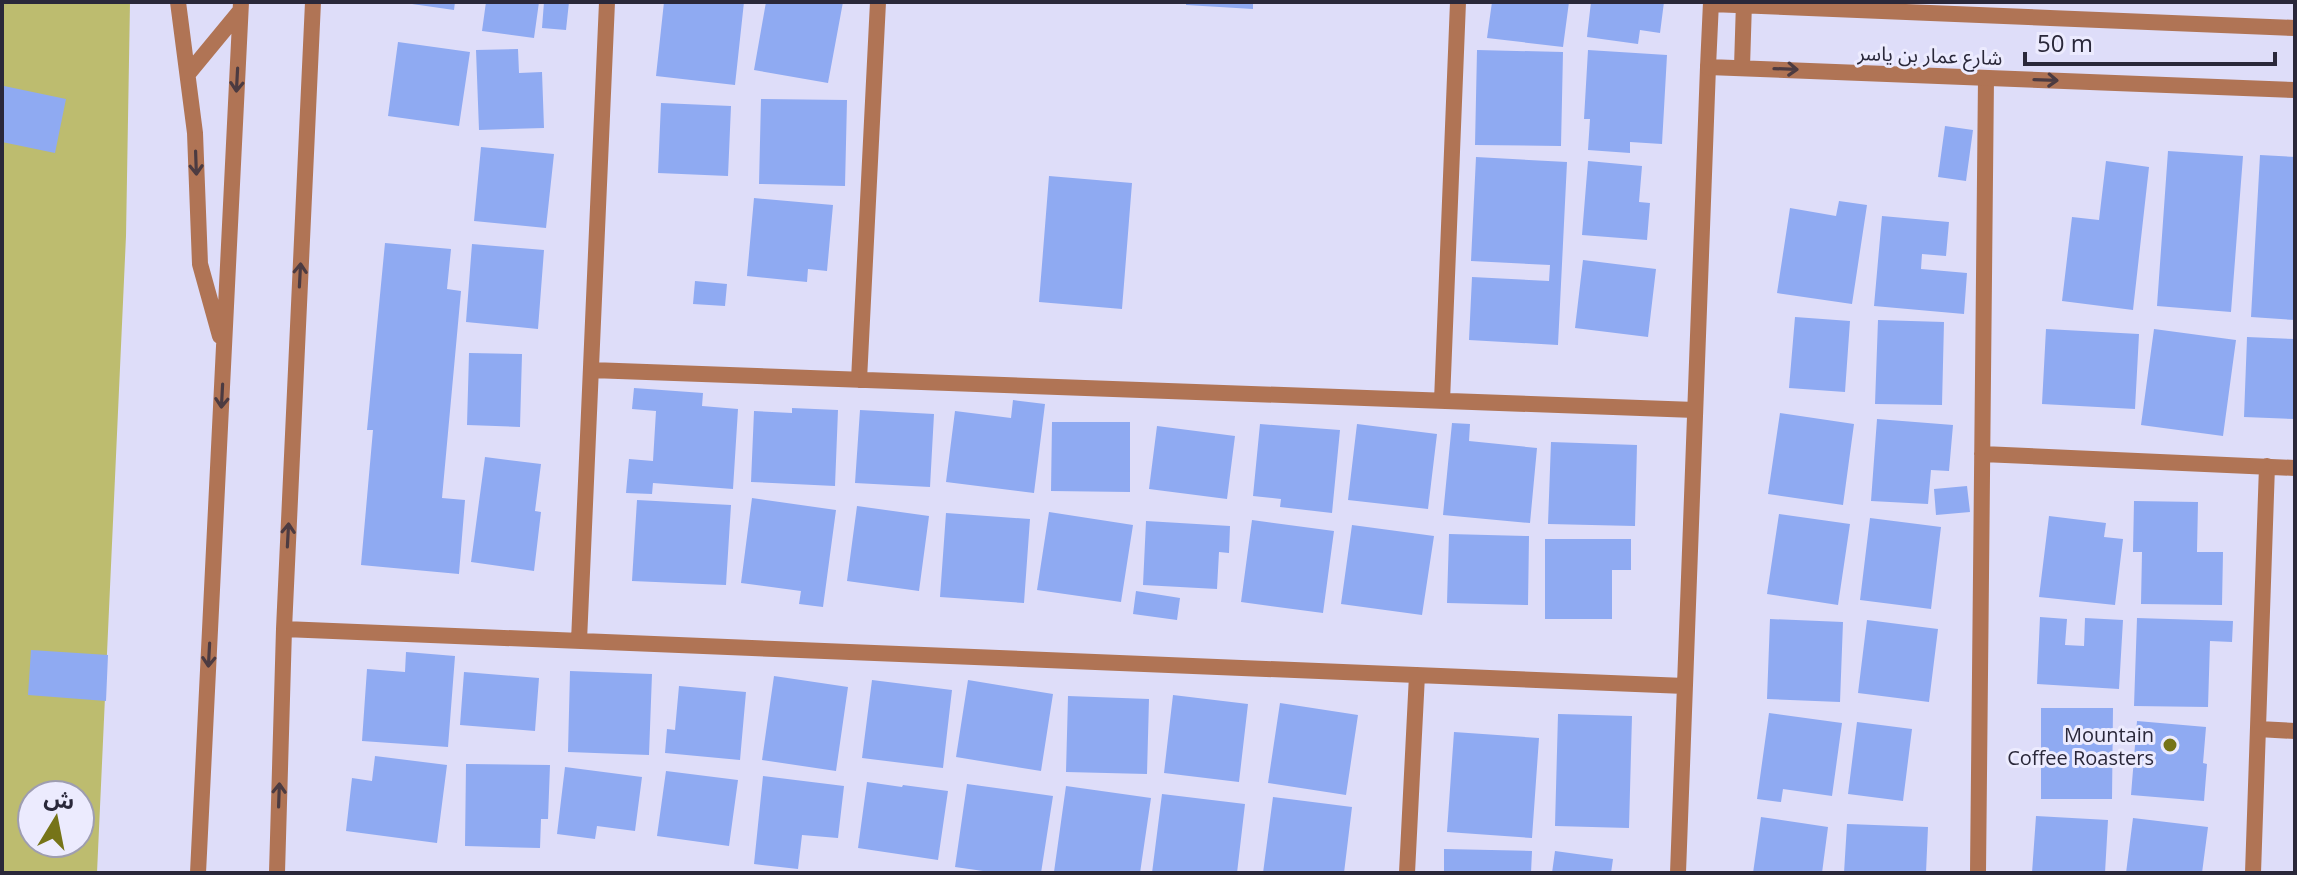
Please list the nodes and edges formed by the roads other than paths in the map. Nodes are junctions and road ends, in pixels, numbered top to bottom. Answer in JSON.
{"nodes":[{"id":1,"x":178,"y":2,"type":"edge"},
{"id":2,"x":313,"y":2,"type":"edge"},
{"id":3,"x":607,"y":2,"type":"edge"},
{"id":4,"x":878,"y":2,"type":"edge"},
{"id":5,"x":1458,"y":2,"type":"edge"},
{"id":6,"x":1711,"y":3,"type":"edge"},
{"id":7,"x":1744,"y":4,"type":"edge"},
{"id":8,"x":240,"y":7,"type":"edge"},
{"id":9,"x":2295,"y":28,"type":"edge"},
{"id":10,"x":1708,"y":67,"type":"junction"},
{"id":11,"x":1742,"y":67,"type":"junction"},
{"id":12,"x":188,"y":74,"type":"junction"},
{"id":13,"x":1986,"y":78,"type":"junction"},
{"id":14,"x":2295,"y":90,"type":"edge"},
{"id":15,"x":224,"y":351,"type":"junction"},
{"id":16,"x":591,"y":370,"type":"junction"},
{"id":17,"x":859,"y":380,"type":"junction"},
{"id":18,"x":1442,"y":401,"type":"junction"},
{"id":19,"x":1695,"y":410,"type":"junction"},
{"id":20,"x":1982,"y":454,"type":"junction"},
{"id":21,"x":2267,"y":466,"type":"junction"},
{"id":22,"x":2295,"y":468,"type":"edge"},
{"id":23,"x":284,"y":629,"type":"junction"},
{"id":24,"x":579,"y":641,"type":"junction"},
{"id":25,"x":1417,"y":675,"type":"junction"},
{"id":26,"x":1685,"y":686,"type":"junction"},
{"id":27,"x":2258,"y":729,"type":"junction"},
{"id":28,"x":2295,"y":731,"type":"edge"},
{"id":29,"x":198,"y":873,"type":"edge"},
{"id":30,"x":277,"y":873,"type":"edge"},
{"id":31,"x":1407,"y":873,"type":"edge"},
{"id":32,"x":1678,"y":873,"type":"edge"},
{"id":33,"x":1978,"y":873,"type":"edge"},
{"id":34,"x":2253,"y":873,"type":"edge"}],
"edges":[{"from":1,"to":12,"type":"street"},
{"from":23,"to":2,"type":"street","one_way":true},
{"from":3,"to":16,"type":"street"},
{"from":4,"to":17,"type":"street"},
{"from":5,"to":18,"type":"street"},
{"from":6,"to":7,"type":"street","name":"شارع عمار بن ياسر"},
{"from":6,"to":10,"type":"street"},
{"from":7,"to":9,"type":"street","name":"شارع عمار بن ياسر"},
{"from":7,"to":11,"type":"street"},
{"from":8,"to":12,"type":"street"},
{"from":8,"to":15,"type":"street","one_way":true},
{"from":10,"to":11,"type":"street","name":"شارع عمار بن ياسر"},
{"from":10,"to":19,"type":"street"},
{"from":11,"to":13,"type":"street","name":"شارع عمار بن ياسر","one_way":true},
{"from":12,"to":15,"type":"street","one_way":true},
{"from":13,"to":14,"type":"street","name":"شارع عمار بن ياسر","one_way":true},
{"from":13,"to":20,"type":"street"},
{"from":15,"to":29,"type":"street","one_way":true},
{"from":16,"to":17,"type":"street"},
{"from":16,"to":24,"type":"street"},
{"from":17,"to":18,"type":"street"},
{"from":18,"to":19,"type":"street"},
{"from":19,"to":26,"type":"street"},
{"from":20,"to":21,"type":"street"},
{"from":20,"to":33,"type":"street"},
{"from":21,"to":22,"type":"street"},
{"from":21,"to":27,"type":"street"},
{"from":23,"to":24,"type":"street"},
{"from":30,"to":23,"type":"street","one_way":true},
{"from":24,"to":25,"type":"street"},
{"from":25,"to":26,"type":"street"},
{"from":25,"to":31,"type":"street"},
{"from":26,"to":32,"type":"street"},
{"from":27,"to":28,"type":"street"},
{"from":27,"to":34,"type":"street"}]}
